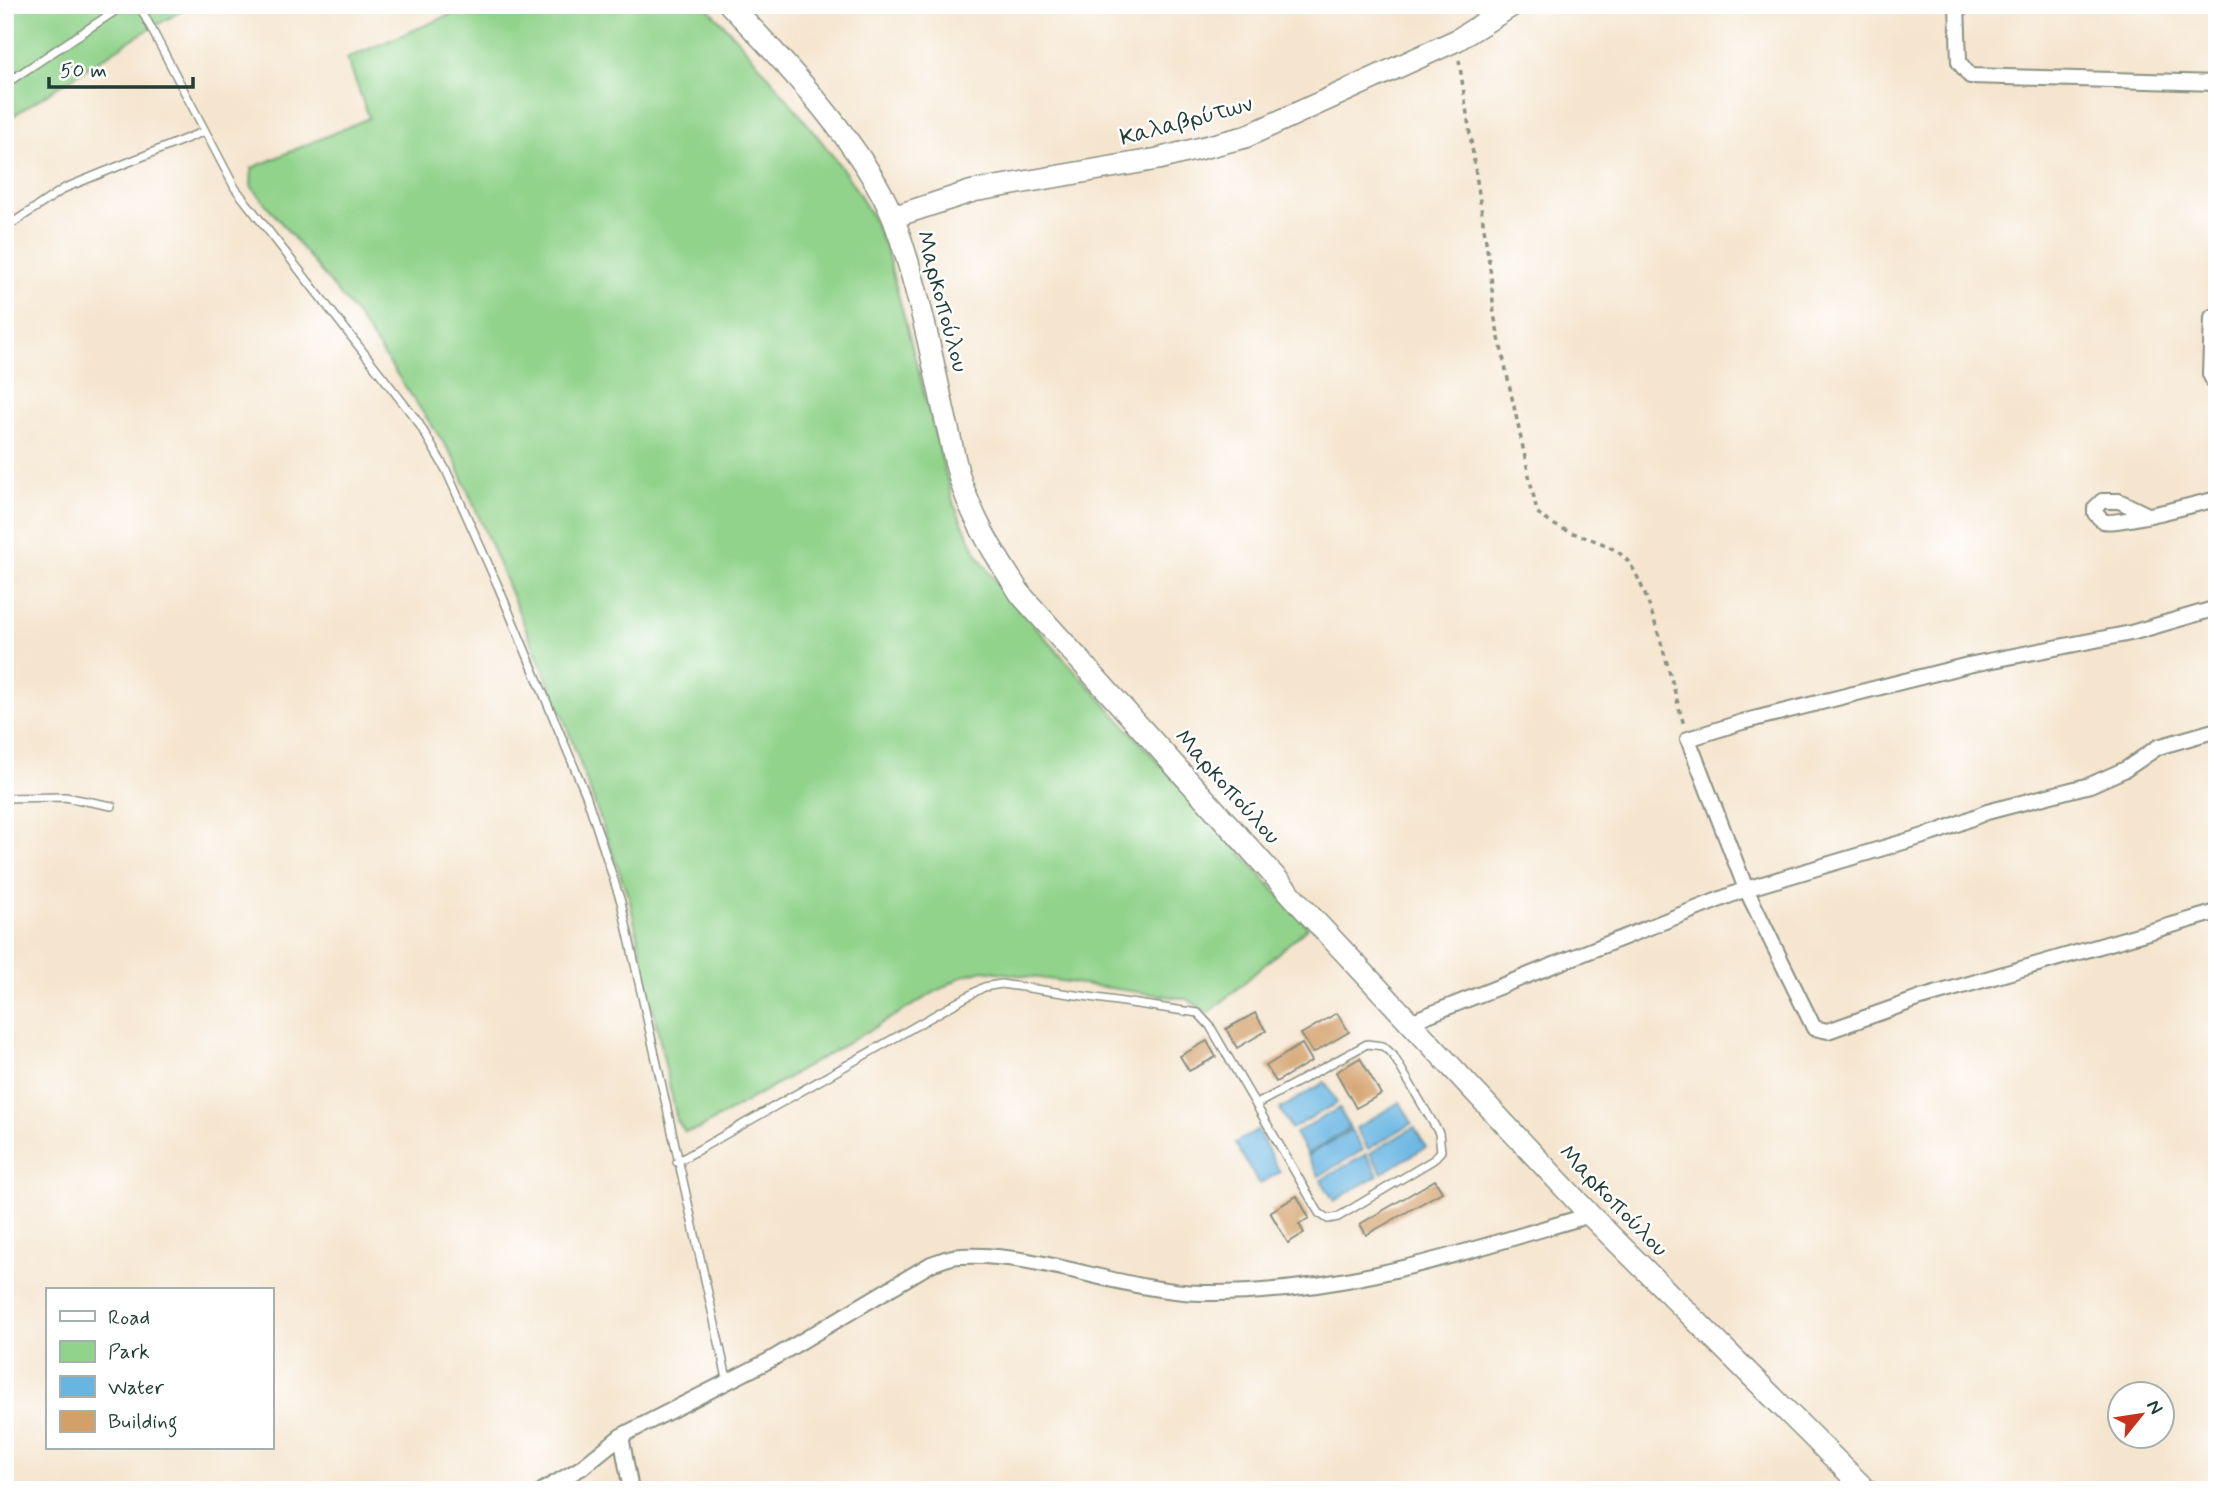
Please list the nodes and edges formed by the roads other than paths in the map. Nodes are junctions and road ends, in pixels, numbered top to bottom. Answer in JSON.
{"nodes":[{"id":1,"x":124,"y":5,"type":"edge"},
{"id":2,"x":139,"y":5,"type":"edge"},
{"id":3,"x":730,"y":5,"type":"edge"},
{"id":4,"x":1513,"y":5,"type":"edge"},
{"id":5,"x":1957,"y":5,"type":"edge"},
{"id":6,"x":2217,"y":83,"type":"edge"},
{"id":7,"x":5,"y":84,"type":"edge"},
{"id":8,"x":205,"y":131,"type":"junction"},
{"id":9,"x":893,"y":217,"type":"junction"},
{"id":10,"x":5,"y":228,"type":"edge"},
{"id":11,"x":2212,"y":317,"type":"dead end"},
{"id":12,"x":2217,"y":388,"type":"edge"},
{"id":13,"x":2217,"y":499,"type":"edge"},
{"id":14,"x":2148,"y":515,"type":"dead end"},
{"id":15,"x":2217,"y":608,"type":"edge"},
{"id":16,"x":2217,"y":730,"type":"edge"},
{"id":17,"x":5,"y":798,"type":"edge"},
{"id":18,"x":112,"y":806,"type":"dead end"},
{"id":19,"x":1746,"y":889,"type":"junction"},
{"id":20,"x":2217,"y":912,"type":"edge"},
{"id":21,"x":1410,"y":1022,"type":"junction"},
{"id":22,"x":1257,"y":1104,"type":"junction"},
{"id":23,"x":677,"y":1162,"type":"junction"},
{"id":24,"x":1590,"y":1215,"type":"junction"},
{"id":25,"x":728,"y":1383,"type":"junction"},
{"id":26,"x":621,"y":1436,"type":"junction"},
{"id":27,"x":543,"y":1490,"type":"edge"},
{"id":28,"x":631,"y":1490,"type":"edge"},
{"id":29,"x":1866,"y":1490,"type":"edge"}],
"edges":[{"from":1,"to":7,"type":"lane"},
{"from":2,"to":8,"type":"lane"},
{"from":3,"to":9,"type":"street","name":"Μαρκοπούλου"},
{"from":4,"to":9,"type":"street","name":"Καλαβρύτων"},
{"from":5,"to":6,"type":"street"},
{"from":8,"to":10,"type":"lane"},
{"from":8,"to":23,"type":"lane"},
{"from":9,"to":21,"type":"street","name":"Μαρκοπούλου"},
{"from":11,"to":12,"type":"street"},
{"from":13,"to":14,"type":"street"},
{"from":15,"to":19,"type":"street"},
{"from":16,"to":19,"type":"street"},
{"from":17,"to":18,"type":"lane"},
{"from":19,"to":20,"type":"street"},
{"from":19,"to":21,"type":"street"},
{"from":21,"to":24,"type":"street","name":"Μαρκοπούλου"},
{"from":22,"to":22,"type":"lane"},
{"from":22,"to":23,"type":"lane"},
{"from":23,"to":25,"type":"lane"},
{"from":24,"to":25,"type":"street"},
{"from":24,"to":29,"type":"street","name":"Μαρκοπούλου"},
{"from":25,"to":26,"type":"street"},
{"from":26,"to":27,"type":"street"},
{"from":26,"to":28,"type":"street"}]}
